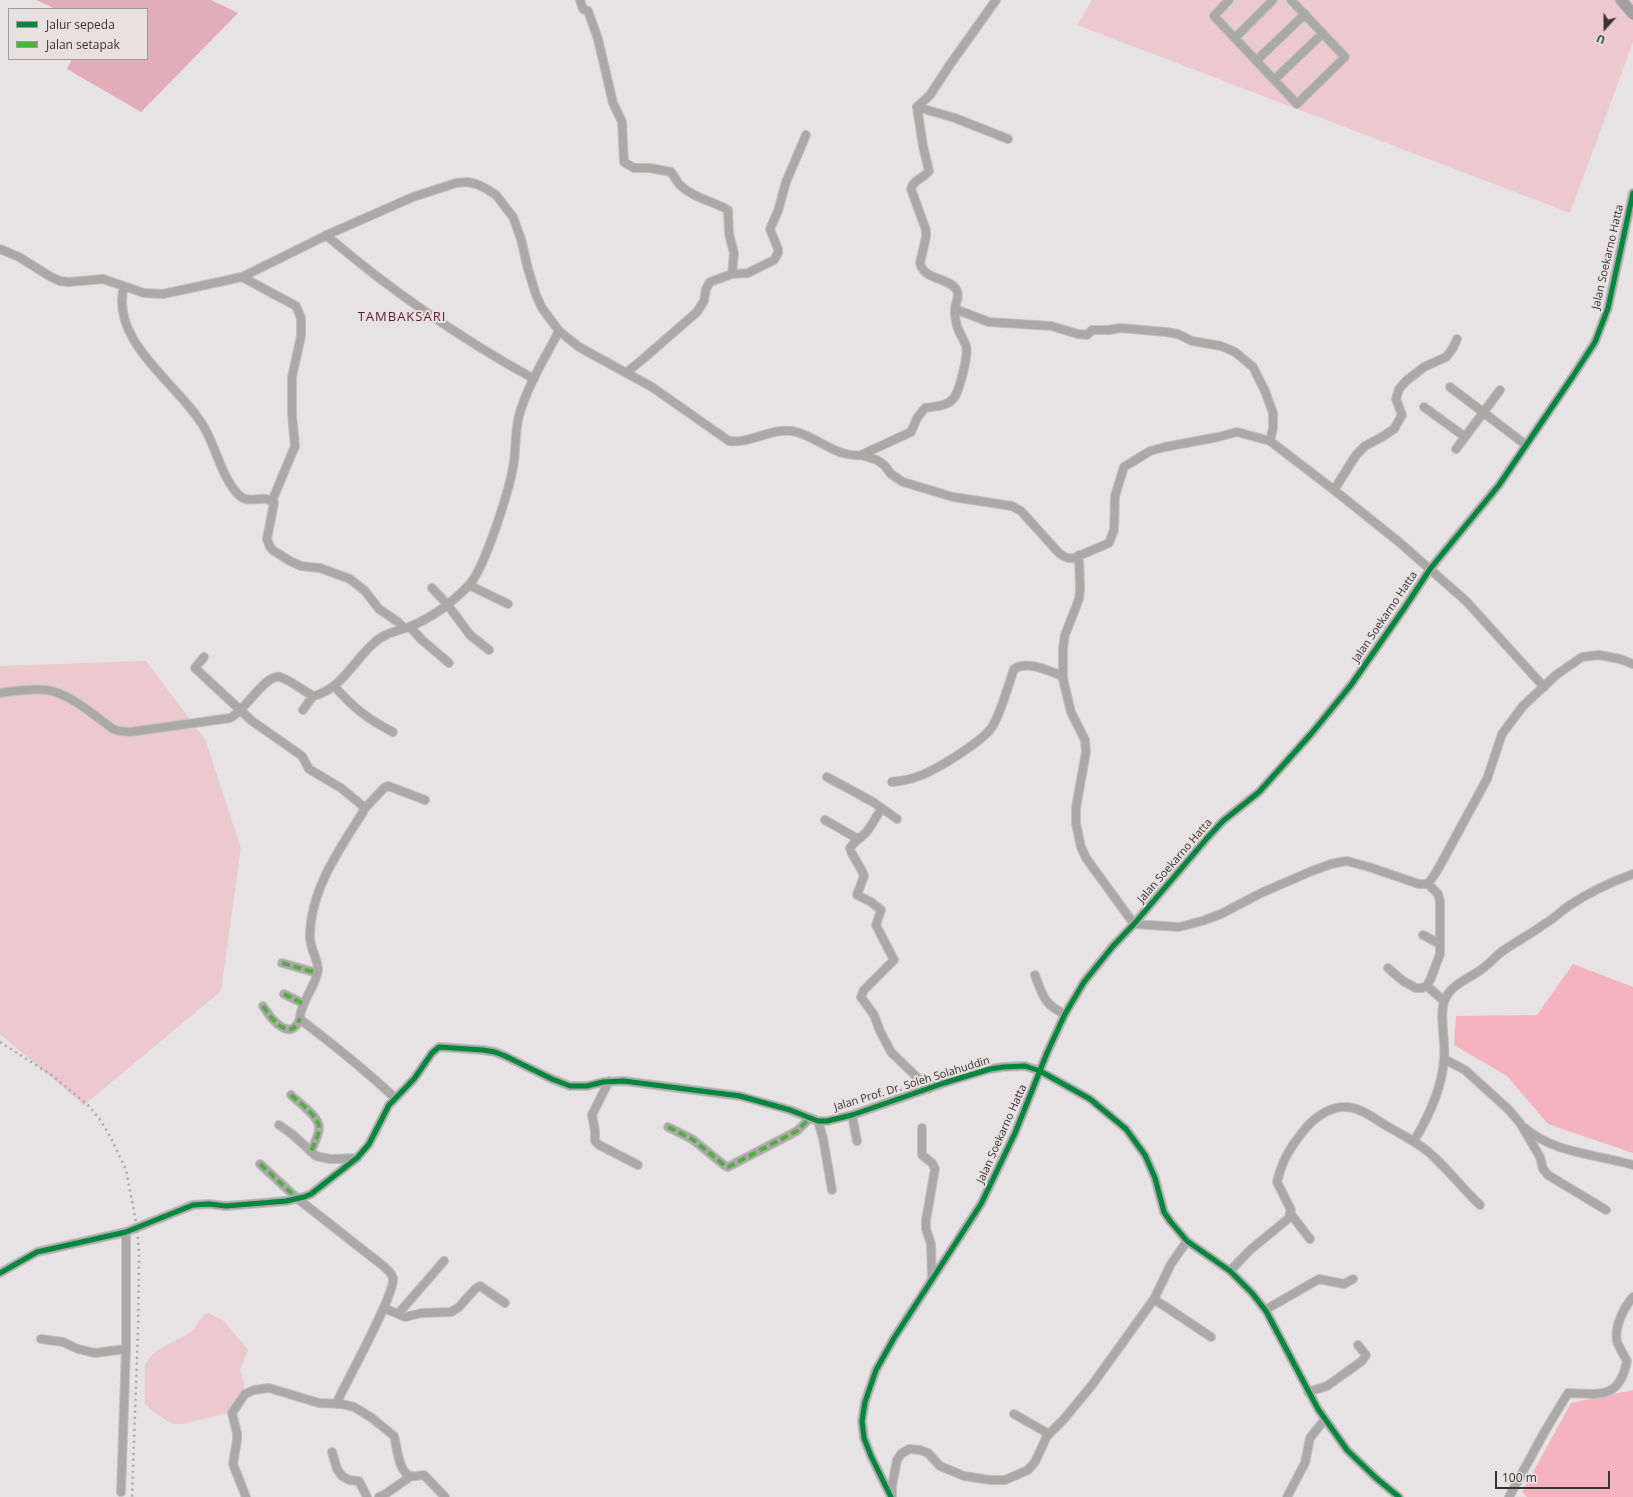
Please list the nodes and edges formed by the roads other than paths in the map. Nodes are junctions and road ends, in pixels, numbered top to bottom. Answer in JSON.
{"nodes":[{"id":1,"x":580,"y":0,"type":"edge"},
{"id":2,"x":996,"y":0,"type":"edge"},
{"id":3,"x":1229,"y":0,"type":"edge"},
{"id":4,"x":1273,"y":0,"type":"edge"},
{"id":5,"x":1291,"y":0,"type":"edge"},
{"id":6,"x":1621,"y":0,"type":"edge"},
{"id":7,"x":1305,"y":14,"type":"junction"},
{"id":8,"x":1633,"y":14,"type":"edge"},
{"id":9,"x":1323,"y":32,"type":"junction"},
{"id":10,"x":1235,"y":38,"type":"junction"},
{"id":11,"x":1256,"y":61,"type":"junction"},
{"id":12,"x":1274,"y":80,"type":"junction"},
{"id":13,"x":917,"y":107,"type":"junction"},
{"id":14,"x":806,"y":135,"type":"dead end"},
{"id":15,"x":1008,"y":139,"type":"dead end"},
{"id":16,"x":1633,"y":193,"type":"edge"},
{"id":17,"x":326,"y":235,"type":"junction"},
{"id":18,"x":0,"y":249,"type":"edge"},
{"id":19,"x":732,"y":274,"type":"junction"},
{"id":20,"x":242,"y":277,"type":"junction"},
{"id":21,"x":124,"y":286,"type":"junction"},
{"id":22,"x":955,"y":309,"type":"junction"},
{"id":23,"x":559,"y":331,"type":"junction"},
{"id":24,"x":1456,"y":339,"type":"dead end"},
{"id":25,"x":626,"y":373,"type":"junction"},
{"id":26,"x":534,"y":378,"type":"junction"},
{"id":27,"x":1450,"y":388,"type":"dead end"},
{"id":28,"x":1500,"y":390,"type":"dead end"},
{"id":29,"x":1424,"y":406,"type":"dead end"},
{"id":30,"x":1484,"y":412,"type":"junction"},
{"id":31,"x":1465,"y":437,"type":"junction"},
{"id":32,"x":1270,"y":441,"type":"junction"},
{"id":33,"x":1526,"y":445,"type":"junction"},
{"id":34,"x":1456,"y":449,"type":"dead end"},
{"id":35,"x":861,"y":455,"type":"junction"},
{"id":36,"x":1334,"y":490,"type":"junction"},
{"id":37,"x":272,"y":501,"type":"junction"},
{"id":38,"x":1079,"y":555,"type":"junction"},
{"id":39,"x":1430,"y":569,"type":"junction"},
{"id":40,"x":469,"y":585,"type":"junction"},
{"id":41,"x":432,"y":588,"type":"dead end"},
{"id":42,"x":447,"y":604,"type":"junction"},
{"id":43,"x":508,"y":604,"type":"dead end"},
{"id":44,"x":407,"y":628,"type":"junction"},
{"id":45,"x":489,"y":650,"type":"dead end"},
{"id":46,"x":204,"y":657,"type":"dead end"},
{"id":47,"x":449,"y":663,"type":"dead end"},
{"id":48,"x":1633,"y":664,"type":"edge"},
{"id":49,"x":1063,"y":676,"type":"junction"},
{"id":50,"x":334,"y":686,"type":"junction"},
{"id":51,"x":1544,"y":686,"type":"junction"},
{"id":52,"x":0,"y":693,"type":"edge"},
{"id":53,"x":313,"y":696,"type":"junction"},
{"id":54,"x":240,"y":710,"type":"junction"},
{"id":55,"x":303,"y":710,"type":"dead end"},
{"id":56,"x":393,"y":732,"type":"dead end"},
{"id":57,"x":827,"y":777,"type":"dead end"},
{"id":58,"x":892,"y":782,"type":"dead end"},
{"id":59,"x":425,"y":800,"type":"dead end"},
{"id":60,"x":882,"y":808,"type":"junction"},
{"id":61,"x":364,"y":809,"type":"junction"},
{"id":62,"x":825,"y":820,"type":"dead end"},
{"id":63,"x":897,"y":820,"type":"dead end"},
{"id":64,"x":858,"y":839,"type":"junction"},
{"id":65,"x":1633,"y":874,"type":"edge"},
{"id":66,"x":1428,"y":884,"type":"junction"},
{"id":67,"x":1134,"y":924,"type":"junction"},
{"id":68,"x":1423,"y":935,"type":"dead end"},
{"id":69,"x":1440,"y":944,"type":"junction"},
{"id":70,"x":282,"y":962,"type":"dead end"},
{"id":71,"x":1388,"y":968,"type":"dead end"},
{"id":72,"x":318,"y":973,"type":"junction"},
{"id":73,"x":1035,"y":975,"type":"dead end"},
{"id":74,"x":1427,"y":986,"type":"junction"},
{"id":75,"x":284,"y":994,"type":"dead end"},
{"id":76,"x":1444,"y":1001,"type":"junction"},
{"id":77,"x":304,"y":1004,"type":"junction"},
{"id":78,"x":263,"y":1006,"type":"dead end"},
{"id":79,"x":1065,"y":1014,"type":"junction"},
{"id":80,"x":300,"y":1018,"type":"junction"},
{"id":81,"x":1444,"y":1059,"type":"junction"},
{"id":82,"x":1040,"y":1071,"type":"junction"},
{"id":83,"x":609,"y":1082,"type":"junction"},
{"id":84,"x":929,"y":1089,"type":"junction"},
{"id":85,"x":290,"y":1095,"type":"dead end"},
{"id":86,"x":395,"y":1098,"type":"junction"},
{"id":87,"x":852,"y":1115,"type":"junction"},
{"id":88,"x":809,"y":1119,"type":"junction"},
{"id":89,"x":818,"y":1121,"type":"junction"},
{"id":90,"x":1520,"y":1124,"type":"junction"},
{"id":91,"x":280,"y":1125,"type":"dead end"},
{"id":92,"x":668,"y":1127,"type":"dead end"},
{"id":93,"x":922,"y":1128,"type":"dead end"},
{"id":94,"x":857,"y":1141,"type":"dead end"},
{"id":95,"x":1414,"y":1141,"type":"junction"},
{"id":96,"x":311,"y":1152,"type":"junction"},
{"id":97,"x":357,"y":1158,"type":"junction"},
{"id":98,"x":260,"y":1164,"type":"dead end"},
{"id":99,"x":638,"y":1165,"type":"dead end"},
{"id":100,"x":1633,"y":1165,"type":"edge"},
{"id":101,"x":832,"y":1190,"type":"dead end"},
{"id":102,"x":298,"y":1199,"type":"junction"},
{"id":103,"x":1480,"y":1205,"type":"dead end"},
{"id":104,"x":1606,"y":1210,"type":"dead end"},
{"id":105,"x":1290,"y":1213,"type":"junction"},
{"id":106,"x":126,"y":1232,"type":"junction"},
{"id":107,"x":1310,"y":1239,"type":"dead end"},
{"id":108,"x":1187,"y":1241,"type":"junction"},
{"id":109,"x":444,"y":1261,"type":"dead end"},
{"id":110,"x":1230,"y":1271,"type":"junction"},
{"id":111,"x":0,"y":1273,"type":"edge"},
{"id":112,"x":1353,"y":1279,"type":"dead end"},
{"id":113,"x":932,"y":1280,"type":"junction"},
{"id":114,"x":1633,"y":1297,"type":"edge"},
{"id":115,"x":1154,"y":1299,"type":"junction"},
{"id":116,"x":505,"y":1303,"type":"dead end"},
{"id":117,"x":384,"y":1308,"type":"junction"},
{"id":118,"x":1265,"y":1310,"type":"junction"},
{"id":119,"x":398,"y":1314,"type":"junction"},
{"id":120,"x":1211,"y":1337,"type":"dead end"},
{"id":121,"x":41,"y":1339,"type":"dead end"},
{"id":122,"x":1358,"y":1345,"type":"dead end"},
{"id":123,"x":126,"y":1349,"type":"junction"},
{"id":124,"x":1308,"y":1392,"type":"junction"},
{"id":125,"x":336,"y":1404,"type":"junction"},
{"id":126,"x":1014,"y":1414,"type":"dead end"},
{"id":127,"x":1325,"y":1419,"type":"junction"},
{"id":128,"x":1049,"y":1434,"type":"junction"},
{"id":129,"x":332,"y":1452,"type":"dead end"},
{"id":130,"x":411,"y":1476,"type":"junction"},
{"id":131,"x":121,"y":1492,"type":"dead end"},
{"id":132,"x":382,"y":1496,"type":"edge"},
{"id":133,"x":246,"y":1497,"type":"edge"},
{"id":134,"x":367,"y":1497,"type":"edge"},
{"id":135,"x":445,"y":1497,"type":"edge"},
{"id":136,"x":891,"y":1497,"type":"edge"},
{"id":137,"x":1287,"y":1497,"type":"edge"},
{"id":138,"x":1398,"y":1497,"type":"edge"},
{"id":139,"x":1509,"y":1497,"type":"edge"}],
"edges":[{"from":1,"to":19,"type":"street"},
{"from":2,"to":13,"type":"street"},
{"from":3,"to":10,"type":"street"},
{"from":4,"to":10,"type":"street"},
{"from":5,"to":7,"type":"street"},
{"from":6,"to":8,"type":"main road"},
{"from":7,"to":9,"type":"street"},
{"from":7,"to":11,"type":"street"},
{"from":9,"to":12,"type":"street"},
{"from":9,"to":12,"type":"street"},
{"from":10,"to":11,"type":"street"},
{"from":11,"to":12,"type":"street"},
{"from":13,"to":15,"type":"street"},
{"from":13,"to":22,"type":"street"},
{"from":14,"to":19,"type":"street"},
{"from":16,"to":33,"type":"street","name":"Jalan Soekarno Hatta"},
{"from":17,"to":20,"type":"street"},
{"from":17,"to":23,"type":"street"},
{"from":17,"to":26,"type":"street"},
{"from":18,"to":21,"type":"street"},
{"from":19,"to":25,"type":"street"},
{"from":20,"to":21,"type":"street"},
{"from":20,"to":37,"type":"street"},
{"from":21,"to":37,"type":"street"},
{"from":22,"to":32,"type":"street"},
{"from":22,"to":35,"type":"street"},
{"from":23,"to":25,"type":"street"},
{"from":23,"to":26,"type":"street"},
{"from":24,"to":36,"type":"street"},
{"from":25,"to":35,"type":"street"},
{"from":26,"to":40,"type":"street"},
{"from":27,"to":30,"type":"street"},
{"from":28,"to":30,"type":"street"},
{"from":29,"to":31,"type":"street"},
{"from":30,"to":31,"type":"street"},
{"from":30,"to":33,"type":"street"},
{"from":31,"to":34,"type":"street"},
{"from":32,"to":36,"type":"street"},
{"from":32,"to":38,"type":"street"},
{"from":33,"to":39,"type":"street","name":"Jalan Soekarno Hatta"},
{"from":35,"to":38,"type":"street"},
{"from":36,"to":39,"type":"street"},
{"from":37,"to":44,"type":"street"},
{"from":38,"to":49,"type":"street"},
{"from":39,"to":51,"type":"street"},
{"from":39,"to":67,"type":"street","name":"Jalan Soekarno Hatta"},
{"from":40,"to":42,"type":"street"},
{"from":40,"to":43,"type":"street"},
{"from":41,"to":42,"type":"street"},
{"from":42,"to":44,"type":"street"},
{"from":42,"to":45,"type":"street"},
{"from":44,"to":47,"type":"street"},
{"from":44,"to":50,"type":"street"},
{"from":46,"to":54,"type":"street"},
{"from":48,"to":51,"type":"street"},
{"from":49,"to":58,"type":"street"},
{"from":49,"to":67,"type":"street"},
{"from":50,"to":53,"type":"street"},
{"from":50,"to":56,"type":"street"},
{"from":51,"to":66,"type":"street"},
{"from":52,"to":54,"type":"street"},
{"from":53,"to":54,"type":"street"},
{"from":53,"to":55,"type":"street"},
{"from":54,"to":61,"type":"street"},
{"from":57,"to":60,"type":"street"},
{"from":59,"to":61,"type":"street"},
{"from":60,"to":63,"type":"street"},
{"from":60,"to":64,"type":"street"},
{"from":61,"to":72,"type":"street"},
{"from":62,"to":64,"type":"street"},
{"from":64,"to":84,"type":"street"},
{"from":65,"to":76,"type":"street"},
{"from":66,"to":67,"type":"street"},
{"from":66,"to":69,"type":"street"},
{"from":67,"to":79,"type":"street","name":"Jalan Soekarno Hatta"},
{"from":68,"to":69,"type":"street"},
{"from":69,"to":74,"type":"street"},
{"from":70,"to":72,"type":"street"},
{"from":71,"to":74,"type":"street"},
{"from":72,"to":77,"type":"street"},
{"from":73,"to":79,"type":"street"},
{"from":74,"to":76,"type":"street"},
{"from":75,"to":77,"type":"street"},
{"from":76,"to":81,"type":"street"},
{"from":77,"to":80,"type":"street"},
{"from":78,"to":80,"type":"street"},
{"from":79,"to":82,"type":"street","name":"Jalan Soekarno Hatta"},
{"from":80,"to":86,"type":"street"},
{"from":81,"to":90,"type":"street"},
{"from":81,"to":95,"type":"street"},
{"from":82,"to":84,"type":"street","name":"Jalan Prof. Dr. Soleh Solahuddin"},
{"from":82,"to":108,"type":"street","name":"Jalan Prof. Dr. Soleh Solahuddin"},
{"from":82,"to":113,"type":"street","name":"Jalan Soekarno Hatta"},
{"from":83,"to":86,"type":"street","name":"Jalan Prof. Dr. Soleh Solahuddin"},
{"from":83,"to":88,"type":"street","name":"Jalan Prof. Dr. Soleh Solahuddin"},
{"from":83,"to":99,"type":"street"},
{"from":84,"to":87,"type":"street","name":"Jalan Prof. Dr. Soleh Solahuddin"},
{"from":85,"to":96,"type":"street"},
{"from":86,"to":97,"type":"street","name":"Jalan Prof. Dr. Soleh Solahuddin"},
{"from":87,"to":89,"type":"street","name":"Jalan Prof. Dr. Soleh Solahuddin"},
{"from":87,"to":94,"type":"street"},
{"from":88,"to":89,"type":"street","name":"Jalan Prof. Dr. Soleh Solahuddin"},
{"from":88,"to":92,"type":"street"},
{"from":89,"to":101,"type":"street"},
{"from":90,"to":100,"type":"street"},
{"from":90,"to":104,"type":"street"},
{"from":91,"to":96,"type":"street"},
{"from":93,"to":113,"type":"street"},
{"from":95,"to":103,"type":"street"},
{"from":95,"to":105,"type":"street"},
{"from":96,"to":97,"type":"street"},
{"from":97,"to":102,"type":"street","name":"Jalan Prof. Dr. Soleh Solahuddin"},
{"from":98,"to":102,"type":"street"},
{"from":102,"to":106,"type":"street","name":"Jalan Prof. Dr. Soleh Solahuddin"},
{"from":102,"to":117,"type":"street"},
{"from":105,"to":107,"type":"street"},
{"from":105,"to":110,"type":"street"},
{"from":106,"to":111,"type":"street","name":"Jalan Prof. Dr. Soleh Solahuddin"},
{"from":106,"to":123,"type":"street"},
{"from":108,"to":110,"type":"street","name":"Jalan Prof. Dr. Soleh Solahuddin"},
{"from":108,"to":115,"type":"street"},
{"from":109,"to":119,"type":"street"},
{"from":110,"to":118,"type":"street","name":"Jalan Prof. Dr. Soleh Solahuddin"},
{"from":112,"to":118,"type":"street"},
{"from":113,"to":136,"type":"street","name":"Jalan Soekarno Hatta"},
{"from":114,"to":139,"type":"street"},
{"from":115,"to":120,"type":"street"},
{"from":115,"to":128,"type":"street"},
{"from":116,"to":119,"type":"street"},
{"from":117,"to":119,"type":"street"},
{"from":117,"to":125,"type":"street"},
{"from":118,"to":124,"type":"street","name":"Jalan Prof. Dr. Soleh Solahuddin"},
{"from":121,"to":123,"type":"street"},
{"from":122,"to":124,"type":"street"},
{"from":123,"to":131,"type":"street"},
{"from":124,"to":127,"type":"street","name":"Jalan Prof. Dr. Soleh Solahuddin"},
{"from":125,"to":130,"type":"street"},
{"from":125,"to":133,"type":"street"},
{"from":126,"to":128,"type":"street"},
{"from":127,"to":137,"type":"street"},
{"from":127,"to":138,"type":"street","name":"Jalan Prof. Dr. Soleh Solahuddin"},
{"from":128,"to":136,"type":"street"},
{"from":129,"to":134,"type":"street"},
{"from":130,"to":132,"type":"street"},
{"from":130,"to":135,"type":"street"}]}
